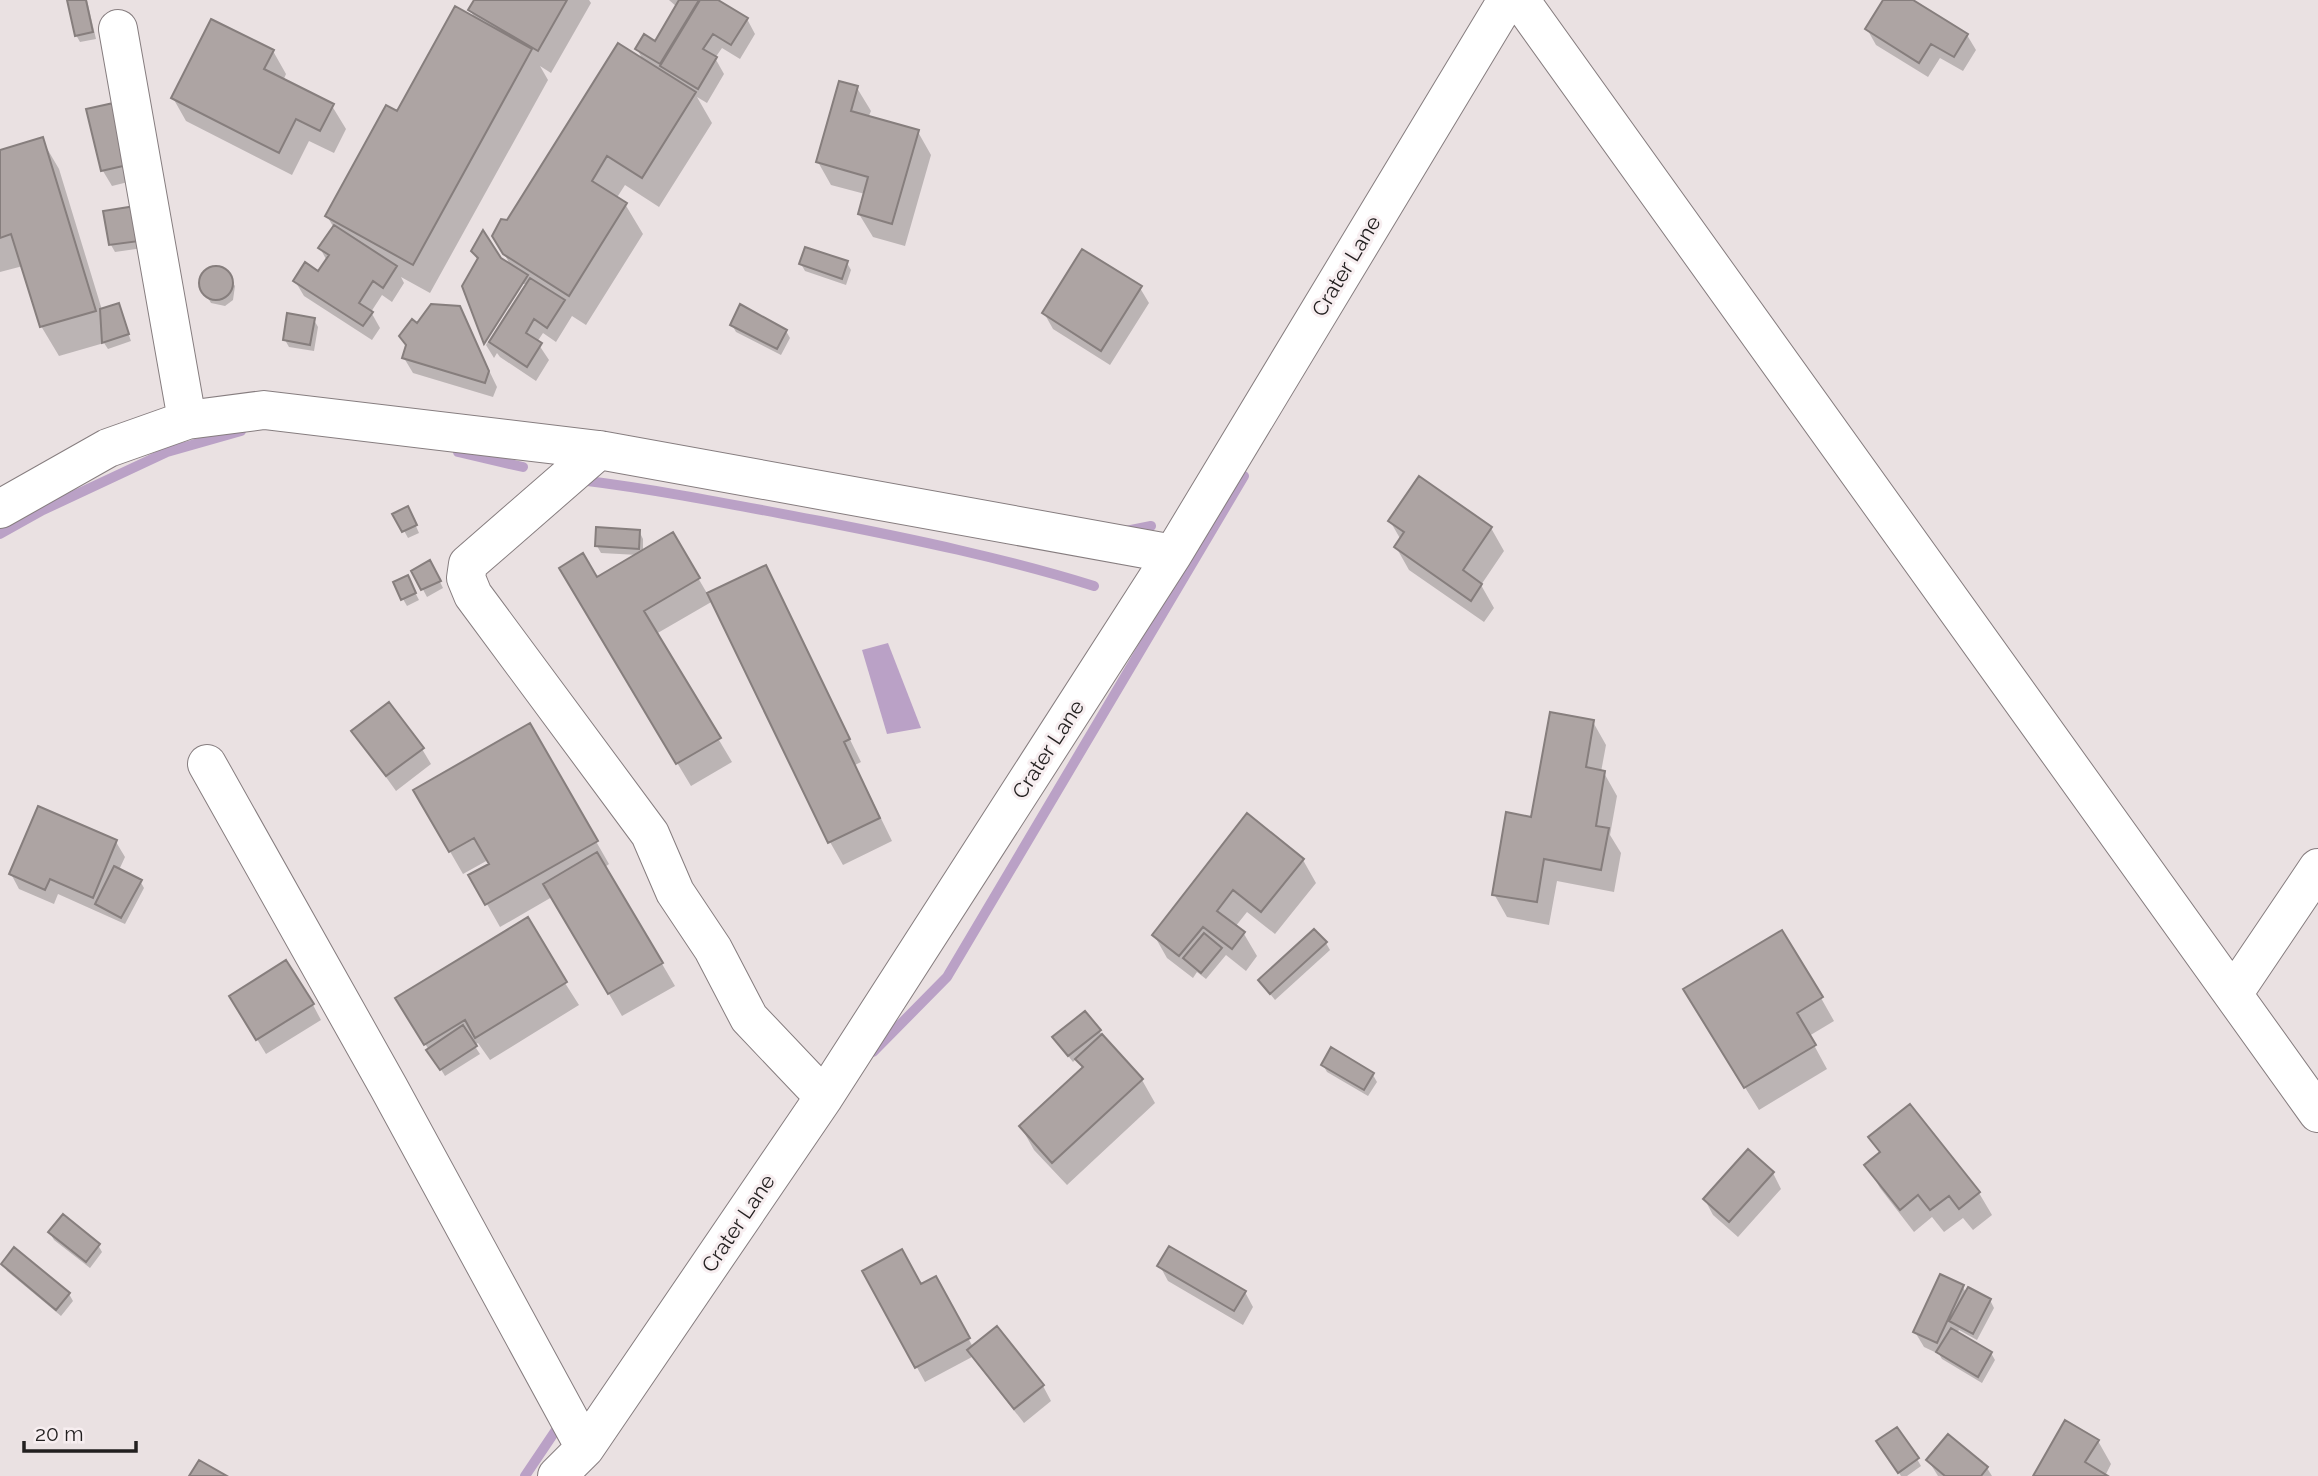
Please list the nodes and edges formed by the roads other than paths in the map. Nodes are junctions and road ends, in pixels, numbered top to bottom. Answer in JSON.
{"nodes":[{"id":1,"x":1507,"y":0,"type":"edge"},
{"id":2,"x":1520,"y":0,"type":"edge"},
{"id":3,"x":118,"y":29,"type":"dead end"},
{"id":4,"x":187,"y":420,"type":"junction"},
{"id":5,"x":599,"y":450,"type":"junction"},
{"id":6,"x":0,"y":509,"type":"edge"},
{"id":7,"x":1173,"y":554,"type":"junction"},
{"id":8,"x":207,"y":764,"type":"dead end"},
{"id":9,"x":2318,"y":868,"type":"edge"},
{"id":10,"x":2233,"y":994,"type":"junction"},
{"id":11,"x":824,"y":1097,"type":"junction"},
{"id":12,"x":2318,"y":1114,"type":"edge"},
{"id":13,"x":585,"y":1448,"type":"junction"},
{"id":14,"x":557,"y":1476,"type":"edge"}],
"edges":[{"from":1,"to":7,"type":"street","name":"Crater Lane"},
{"from":2,"to":10,"type":"street"},
{"from":3,"to":4,"type":"street"},
{"from":4,"to":5,"type":"street"},
{"from":4,"to":6,"type":"street"},
{"from":5,"to":7,"type":"street"},
{"from":5,"to":11,"type":"street"},
{"from":7,"to":11,"type":"street","name":"Crater Lane"},
{"from":8,"to":13,"type":"street"},
{"from":9,"to":10,"type":"street"},
{"from":10,"to":12,"type":"street"},
{"from":11,"to":13,"type":"street","name":"Crater Lane"},
{"from":13,"to":14,"type":"street","name":"Crater Lane"}]}
